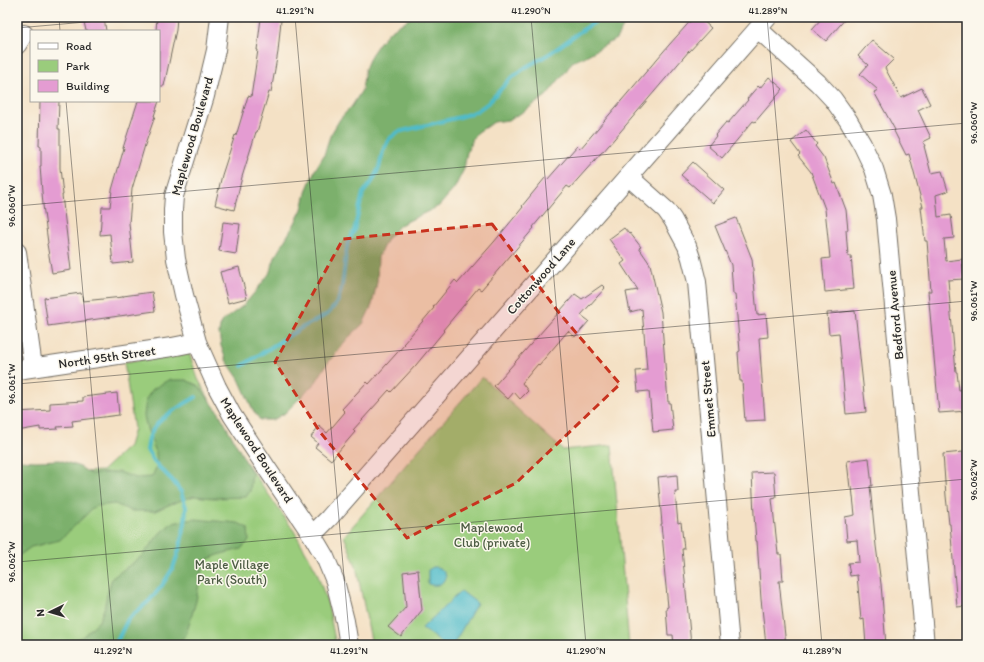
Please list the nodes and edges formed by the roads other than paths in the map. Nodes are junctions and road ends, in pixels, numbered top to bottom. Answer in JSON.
{"nodes":[{"id":1,"x":220,"y":17,"type":"edge"},
{"id":2,"x":763,"y":23,"type":"edge"},
{"id":3,"x":629,"y":177,"type":"junction"},
{"id":4,"x":17,"y":252,"type":"edge"},
{"id":5,"x":197,"y":342,"type":"junction"},
{"id":6,"x":25,"y":368,"type":"edge"},
{"id":7,"x":312,"y":535,"type":"junction"},
{"id":8,"x":349,"y":645,"type":"edge"},
{"id":9,"x":730,"y":645,"type":"edge"},
{"id":10,"x":925,"y":645,"type":"edge"}],
"edges":[{"from":1,"to":5,"type":"street","name":"Maplewood Boulevard"},
{"from":2,"to":3,"type":"street","name":"Cottonwood Lane"},
{"from":2,"to":10,"type":"street","name":"Bedford Avenue"},
{"from":3,"to":7,"type":"street","name":"Cottonwood Lane"},
{"from":3,"to":9,"type":"street","name":"Emmet Street"},
{"from":4,"to":6,"type":"street"},
{"from":5,"to":6,"type":"street","name":"North 95th Street"},
{"from":5,"to":7,"type":"street","name":"Maplewood Boulevard"},
{"from":7,"to":8,"type":"street","name":"Maplewood Boulevard"}]}
